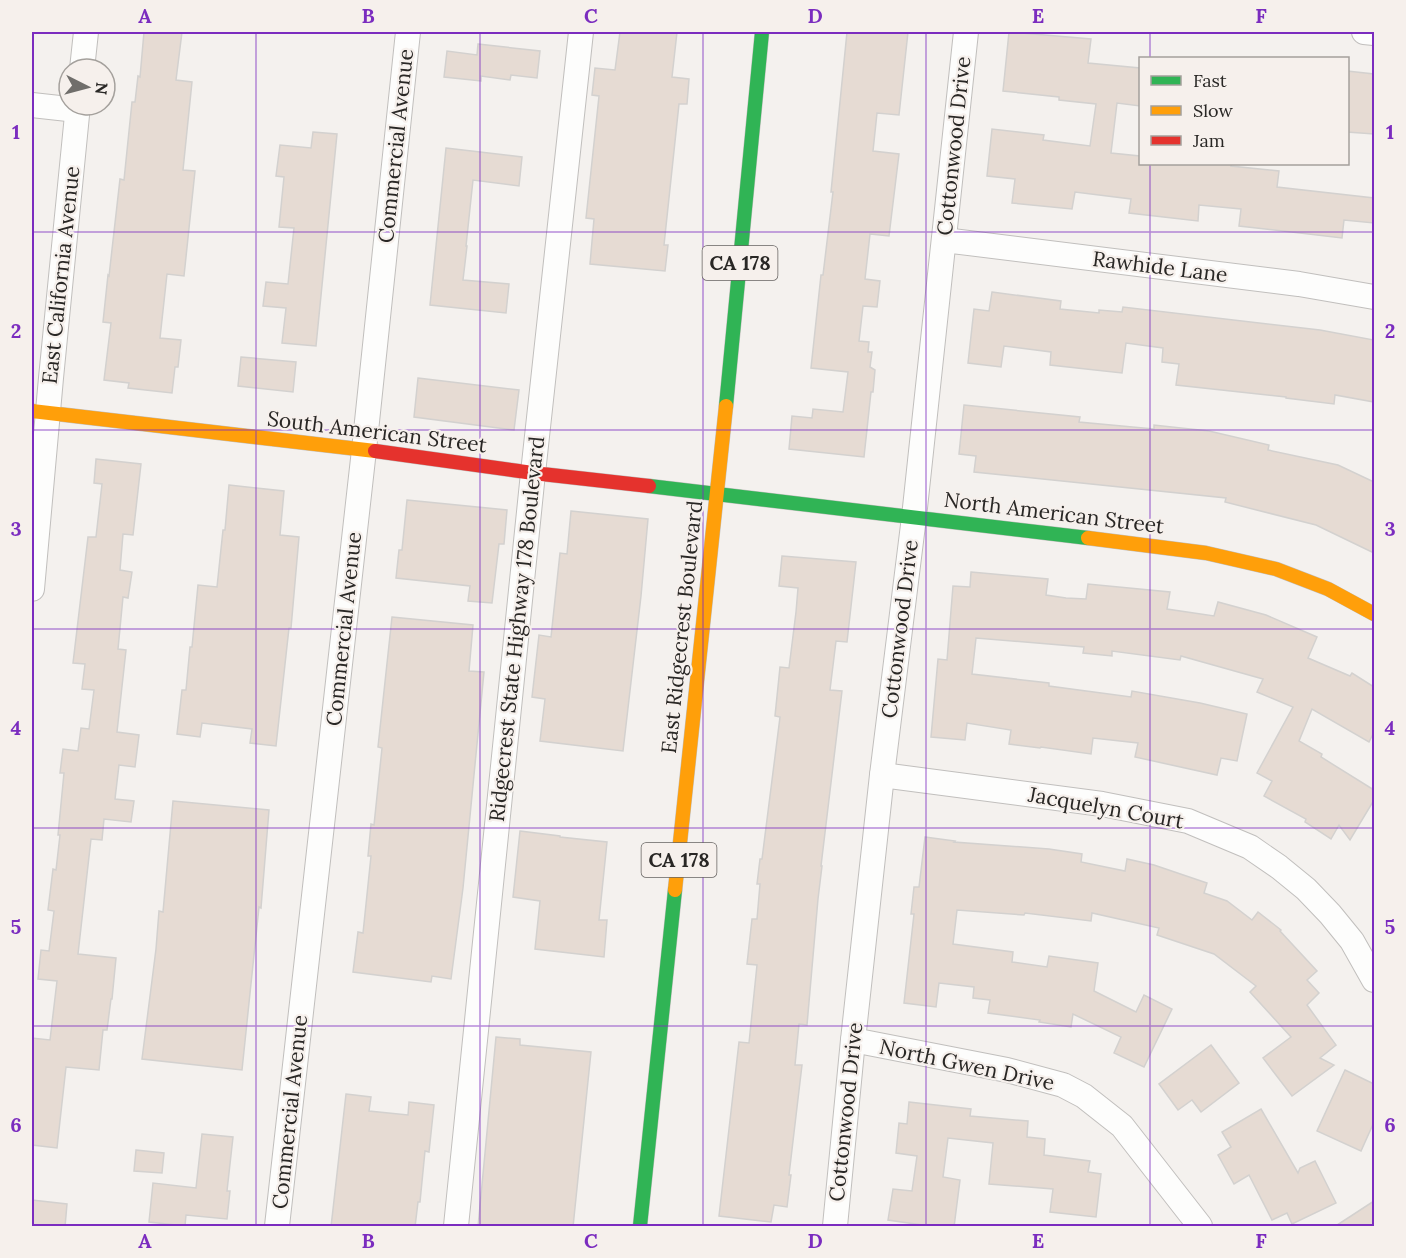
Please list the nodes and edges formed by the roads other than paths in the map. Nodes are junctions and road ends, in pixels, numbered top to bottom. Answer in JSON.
{"nodes":[{"id":1,"x":86,"y":32,"type":"edge"},
{"id":2,"x":408,"y":32,"type":"edge"},
{"id":3,"x":581,"y":32,"type":"edge"},
{"id":4,"x":762,"y":32,"type":"edge"},
{"id":5,"x":966,"y":32,"type":"edge"},
{"id":6,"x":1365,"y":32,"type":"edge"},
{"id":7,"x":1374,"y":33,"type":"edge"},
{"id":8,"x":83,"y":57,"type":"edge"},
{"id":9,"x":32,"y":105,"type":"edge"},
{"id":10,"x":57,"y":107,"type":"edge"},
{"id":11,"x":77,"y":117,"type":"edge"},
{"id":12,"x":944,"y":240,"type":"junction"},
{"id":13,"x":1374,"y":297,"type":"edge"},
{"id":14,"x":39,"y":412,"type":"edge"},
{"id":15,"x":364,"y":450,"type":"junction"},
{"id":16,"x":533,"y":473,"type":"junction"},
{"id":17,"x":717,"y":494,"type":"junction"},
{"id":18,"x":914,"y":517,"type":"junction"},
{"id":19,"x":32,"y":589,"type":"edge"},
{"id":20,"x":1374,"y":614,"type":"edge"},
{"id":21,"x":882,"y":775,"type":"junction"},
{"id":22,"x":1374,"y":980,"type":"edge"},
{"id":23,"x":853,"y":1040,"type":"junction"},
{"id":24,"x":277,"y":1227,"type":"edge"},
{"id":25,"x":456,"y":1227,"type":"edge"},
{"id":26,"x":640,"y":1227,"type":"edge"},
{"id":27,"x":835,"y":1227,"type":"edge"},
{"id":28,"x":1200,"y":1227,"type":"edge"}],
"edges":[{"from":1,"to":8,"type":"street"},
{"from":2,"to":15,"type":"street","name":"Commercial Avenue"},
{"from":3,"to":16,"type":"street","name":"Ridgecrest State Highway 178 Boulevard"},
{"from":4,"to":17,"type":"street","name":"East Ridgecrest Boulevard","number":"CA 178"},
{"from":5,"to":12,"type":"street","name":"Cottonwood Drive"},
{"from":6,"to":7,"type":"street"},
{"from":9,"to":10,"type":"street"},
{"from":11,"to":14,"type":"street","name":"East California Avenue"},
{"from":12,"to":13,"type":"street","name":"Rawhide Lane"},
{"from":12,"to":18,"type":"street","name":"Cottonwood Drive"},
{"from":14,"to":15,"type":"street","name":"South American Street"},
{"from":14,"to":19,"type":"street","name":"East California Avenue"},
{"from":15,"to":16,"type":"street","name":"South American Street"},
{"from":15,"to":24,"type":"street","name":"Commercial Avenue"},
{"from":16,"to":17,"type":"street","name":"South American Street"},
{"from":16,"to":25,"type":"street","name":"Ridgecrest State Highway 178 Boulevard"},
{"from":17,"to":18,"type":"street","name":"North American Street"},
{"from":17,"to":26,"type":"street","name":"East Ridgecrest Boulevard","number":"CA 178"},
{"from":18,"to":20,"type":"street","name":"North American Street"},
{"from":18,"to":21,"type":"street","name":"Cottonwood Drive"},
{"from":21,"to":22,"type":"street","name":"Jacquelyn Court"},
{"from":21,"to":23,"type":"street","name":"Cottonwood Drive"},
{"from":23,"to":27,"type":"street","name":"Cottonwood Drive"},
{"from":23,"to":28,"type":"street","name":"North Gwen Drive"}]}
